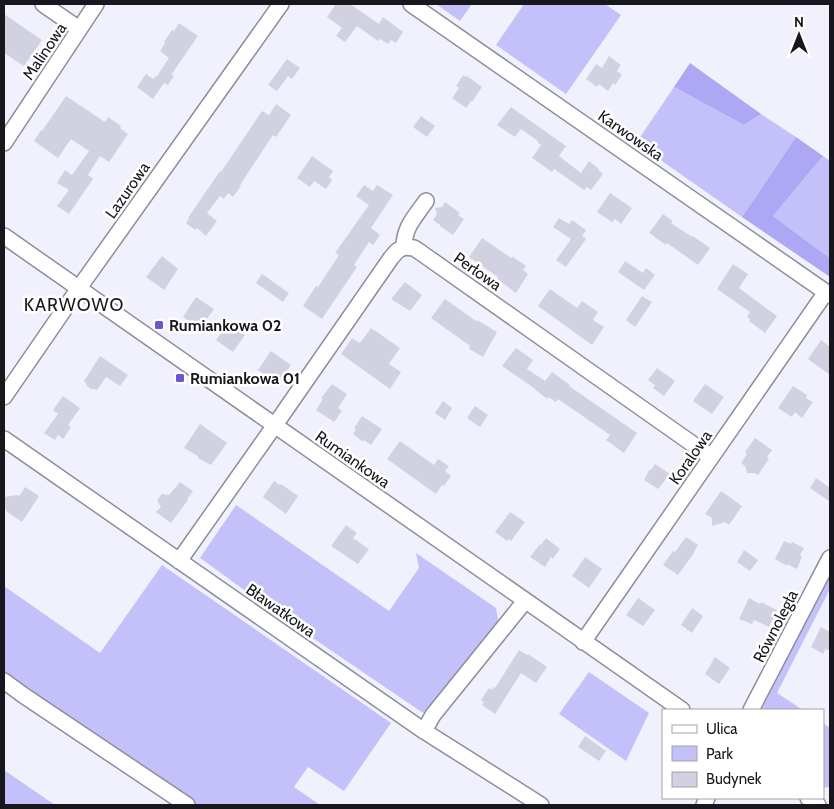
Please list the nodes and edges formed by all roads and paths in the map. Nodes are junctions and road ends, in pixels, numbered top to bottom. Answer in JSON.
{"nodes":[{"id":1,"x":43,"y":4,"type":"edge"},
{"id":2,"x":96,"y":4,"type":"edge"},
{"id":3,"x":281,"y":4,"type":"edge"},
{"id":4,"x":411,"y":4,"type":"edge"},
{"id":5,"x":79,"y":29,"type":"junction"},
{"id":6,"x":4,"y":143,"type":"edge"},
{"id":7,"x":426,"y":201,"type":"dead end"},
{"id":8,"x":4,"y":236,"type":"edge"},
{"id":9,"x":404,"y":246,"type":"junction"},
{"id":10,"x":79,"y":288,"type":"junction"},
{"id":11,"x":828,"y":294,"type":"edge"},
{"id":12,"x":4,"y":397,"type":"edge"},
{"id":13,"x":275,"y":425,"type":"junction"},
{"id":14,"x":4,"y":439,"type":"edge"},
{"id":15,"x":711,"y":457,"type":"junction"},
{"id":16,"x":830,"y":558,"type":"edge"},
{"id":17,"x":180,"y":561,"type":"junction"},
{"id":18,"x":525,"y":601,"type":"junction"},
{"id":19,"x":584,"y":642,"type":"junction"},
{"id":20,"x":4,"y":681,"type":"edge"},
{"id":21,"x":681,"y":709,"type":"edge"},
{"id":22,"x":752,"y":709,"type":"edge"},
{"id":23,"x":424,"y":731,"type":"junction"},
{"id":24,"x":186,"y":805,"type":"edge"},
{"id":25,"x":541,"y":805,"type":"edge"}],
"edges":[{"from":1,"to":5,"type":"street"},
{"from":2,"to":5,"type":"street","name":"Malinowa"},
{"from":3,"to":10,"type":"street","name":"Lazurowa"},
{"from":4,"to":11,"type":"street","name":"Karwowska"},
{"from":5,"to":6,"type":"street","name":"Malinowa"},
{"from":7,"to":9,"type":"street"},
{"from":8,"to":10,"type":"street","name":"Rumiankowa"},
{"from":9,"to":13,"type":"street"},
{"from":9,"to":15,"type":"street","name":"Perłowa"},
{"from":10,"to":12,"type":"street","name":"Lazurowa"},
{"from":10,"to":13,"type":"street","name":"Rumiankowa"},
{"from":11,"to":15,"type":"street","name":"Koralowa"},
{"from":13,"to":17,"type":"street"},
{"from":13,"to":18,"type":"street","name":"Rumiankowa"},
{"from":14,"to":17,"type":"street","name":"Bławatkowa"},
{"from":15,"to":19,"type":"street","name":"Koralowa"},
{"from":16,"to":22,"type":"street","name":"Równoległa"},
{"from":17,"to":23,"type":"street","name":"Bławatkowa"},
{"from":18,"to":19,"type":"street","name":"Rumiankowa"},
{"from":18,"to":23,"type":"street"},
{"from":19,"to":21,"type":"street","name":"Rumiankowa"},
{"from":20,"to":24,"type":"street"},
{"from":23,"to":25,"type":"street","name":"Bławatkowa"}]}
